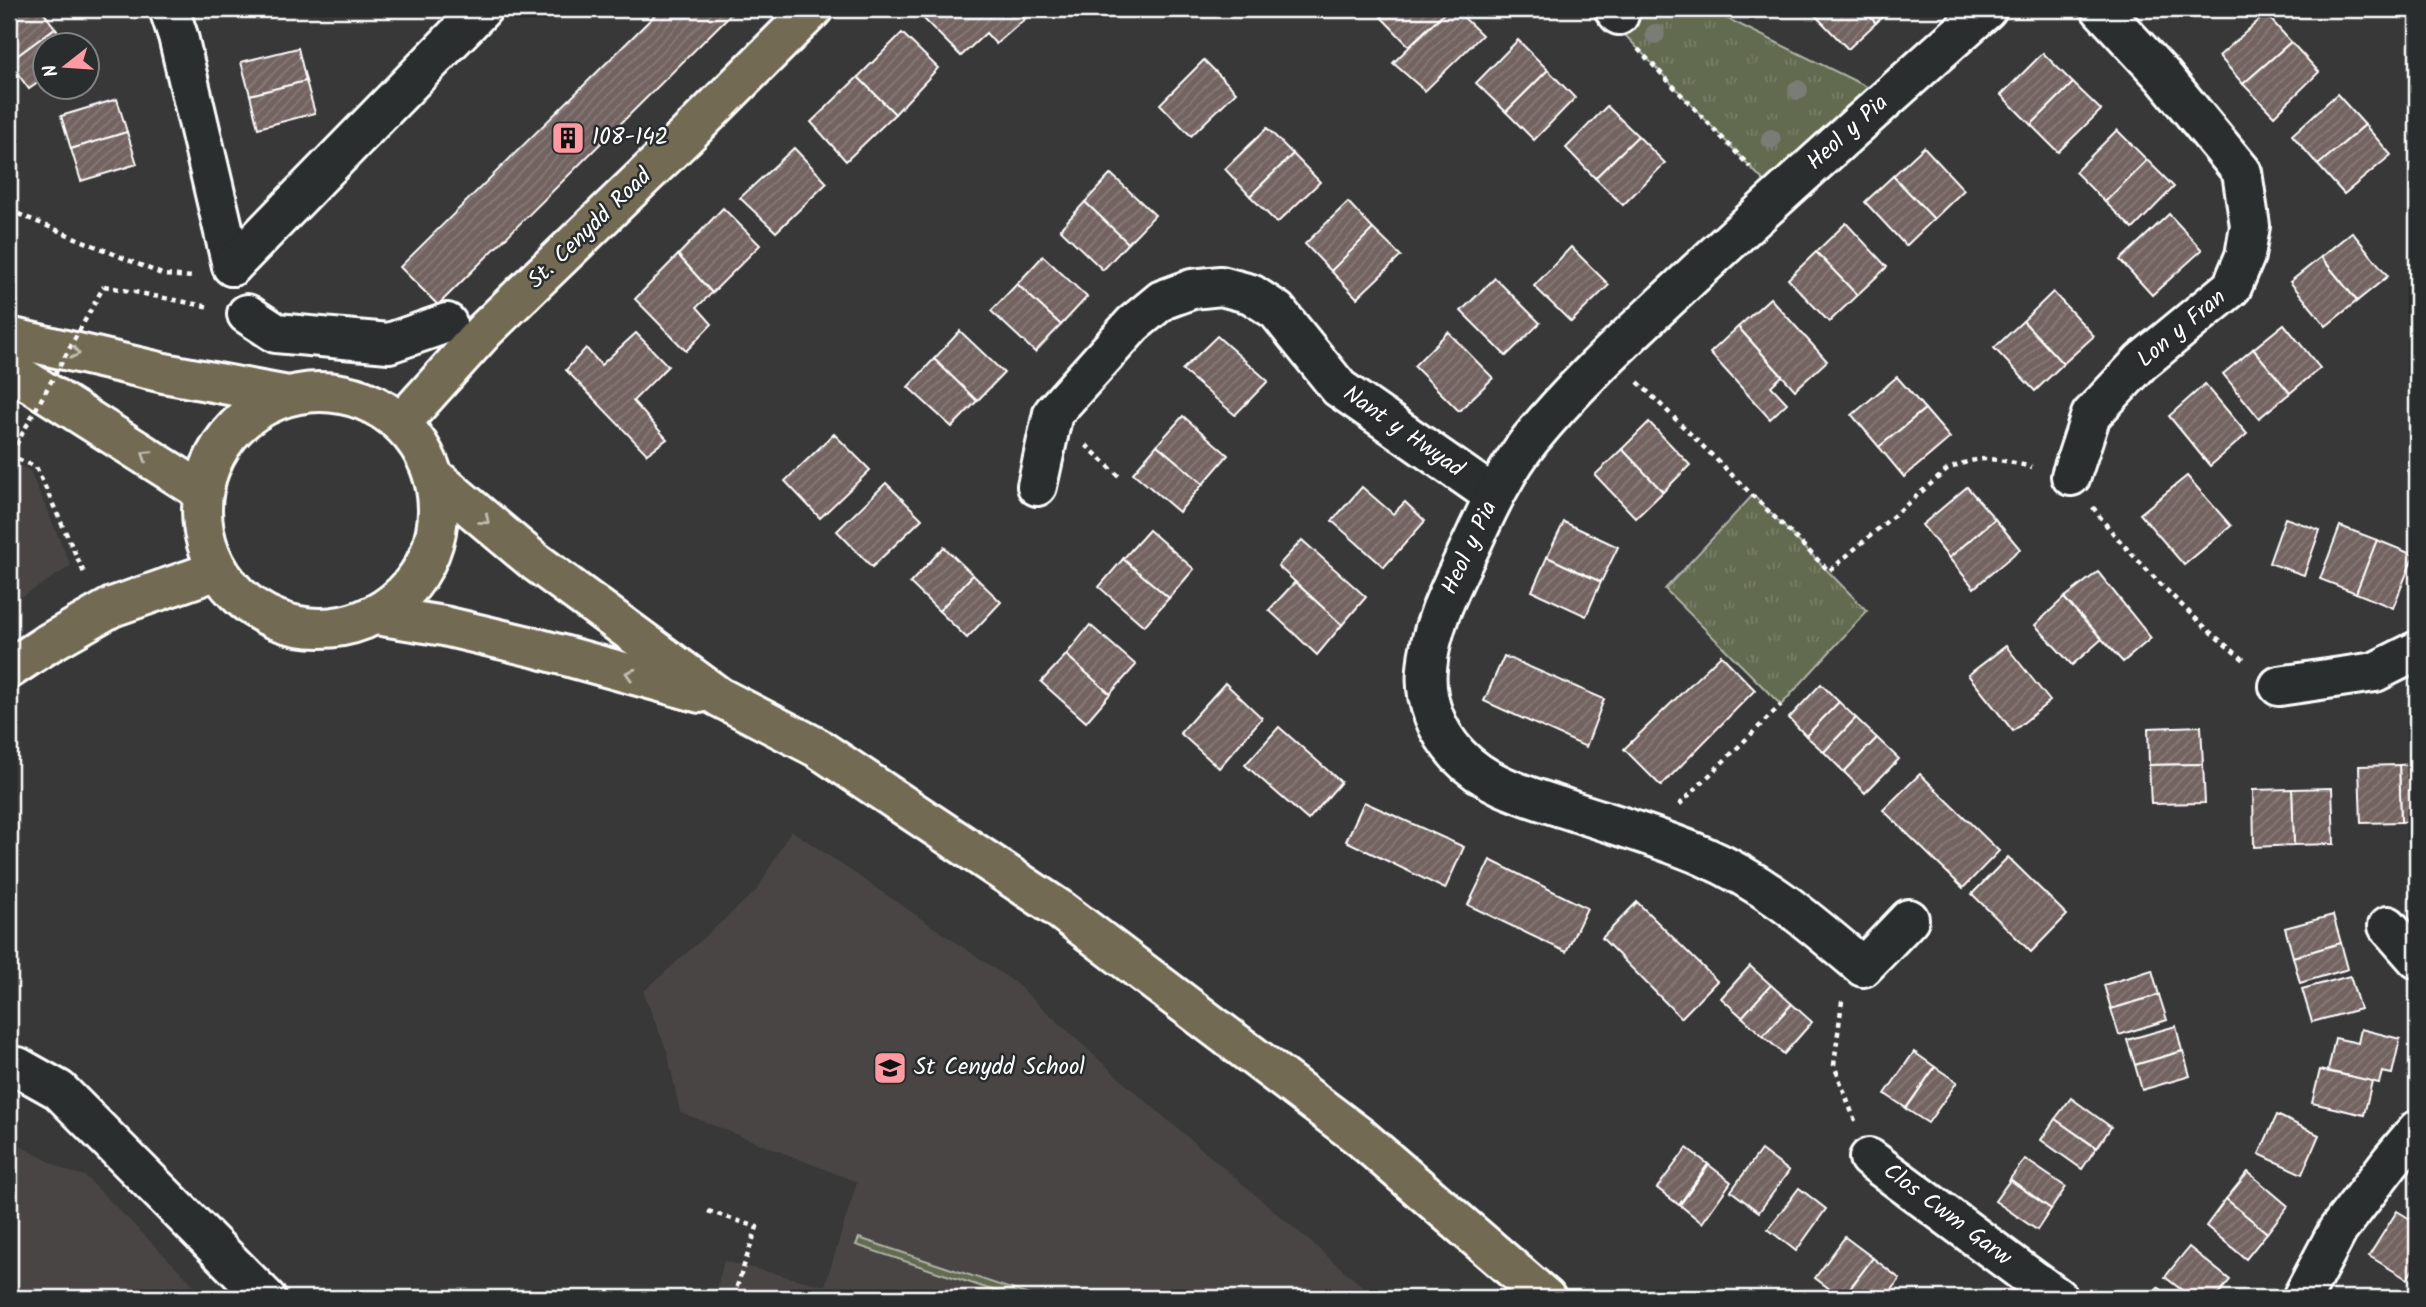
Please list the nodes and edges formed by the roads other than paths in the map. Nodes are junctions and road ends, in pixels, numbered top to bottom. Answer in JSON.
{"nodes":[{"id":1,"x":482,"y":9,"type":"edge"},
{"id":2,"x":813,"y":9,"type":"edge"},
{"id":3,"x":1987,"y":9,"type":"edge"},
{"id":4,"x":2101,"y":9,"type":"edge"},
{"id":5,"x":174,"y":22,"type":"edge"},
{"id":6,"x":247,"y":314,"type":"road end"},
{"id":7,"x":447,"y":323,"type":"dead end"},
{"id":8,"x":9,"y":337,"type":"edge"},
{"id":9,"x":9,"y":369,"type":"edge"},
{"id":10,"x":288,"y":396,"type":"junction"},
{"id":11,"x":401,"y":424,"type":"junction"},
{"id":12,"x":433,"y":476,"type":"junction"},
{"id":13,"x":2071,"y":476,"type":"road end"},
{"id":14,"x":1037,"y":486,"type":"dead end"},
{"id":15,"x":203,"y":492,"type":"junction"},
{"id":16,"x":1494,"y":496,"type":"junction"},
{"id":17,"x":218,"y":570,"type":"junction"},
{"id":18,"x":376,"y":615,"type":"junction"},
{"id":19,"x":2417,"y":651,"type":"edge"},
{"id":20,"x":9,"y":669,"type":"edge"},
{"id":21,"x":2279,"y":686,"type":"road end"},
{"id":22,"x":719,"y":697,"type":"junction"},
{"id":23,"x":1909,"y":919,"type":"dead end"},
{"id":24,"x":2388,"y":926,"type":"dead end"},
{"id":25,"x":2417,"y":959,"type":"edge"},
{"id":26,"x":9,"y":1070,"type":"edge"},
{"id":27,"x":2417,"y":1130,"type":"edge"},
{"id":28,"x":1869,"y":1158,"type":"road end"},
{"id":29,"x":266,"y":1298,"type":"edge"},
{"id":30,"x":1546,"y":1298,"type":"edge"},
{"id":31,"x":2058,"y":1298,"type":"edge"},
{"id":32,"x":2302,"y":1298,"type":"edge"}],
"edges":[{"from":1,"to":5,"type":"street"},
{"from":2,"to":11,"type":"main road","name":"St. Cenydd Road"},
{"from":3,"to":16,"type":"street","name":"Heol y Pia"},
{"from":4,"to":13,"type":"street","name":"Lon y Fran"},
{"from":6,"to":7,"type":"street"},
{"from":8,"to":10,"type":"main road","one_way":true},
{"from":15,"to":9,"type":"main road","one_way":true},
{"from":10,"to":11,"type":"main road"},
{"from":10,"to":15,"type":"main road"},
{"from":11,"to":12,"type":"main road"},
{"from":12,"to":18,"type":"main road"},
{"from":12,"to":22,"type":"main road","one_way":true},
{"from":14,"to":16,"type":"street","name":"Nant y Hwyad"},
{"from":15,"to":17,"type":"main road"},
{"from":16,"to":23,"type":"street","name":"Heol y Pia"},
{"from":17,"to":18,"type":"main road"},
{"from":17,"to":20,"type":"main road"},
{"from":22,"to":18,"type":"main road","one_way":true},
{"from":19,"to":21,"type":"street"},
{"from":22,"to":30,"type":"main road"},
{"from":24,"to":25,"type":"street"},
{"from":26,"to":29,"type":"street"},
{"from":27,"to":32,"type":"street"},
{"from":28,"to":31,"type":"street","name":"Clos Cwm Garw"}]}
